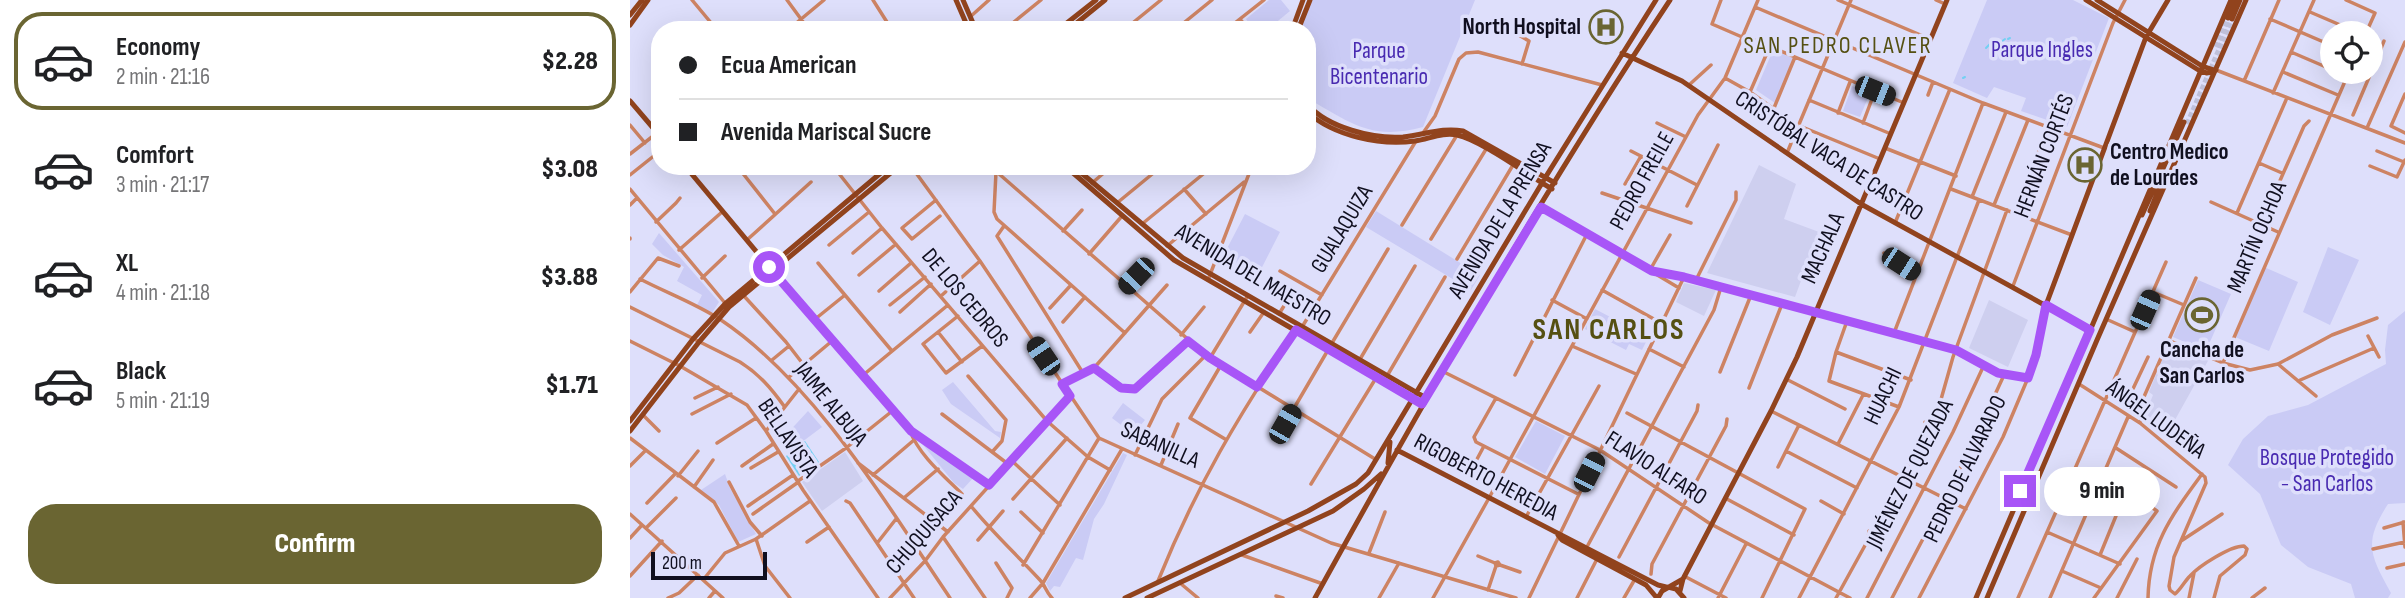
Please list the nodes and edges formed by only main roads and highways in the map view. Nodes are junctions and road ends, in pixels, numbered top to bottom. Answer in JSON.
{"nodes":[{"id":1,"x":639,"y":0,"type":"edge"},
{"id":2,"x":648,"y":0,"type":"edge"},
{"id":3,"x":1095,"y":0,"type":"edge"},
{"id":4,"x":1105,"y":0,"type":"edge"},
{"id":5,"x":1303,"y":0,"type":"edge"},
{"id":6,"x":1310,"y":0,"type":"edge"},
{"id":7,"x":1656,"y":0,"type":"edge"},
{"id":8,"x":1670,"y":0,"type":"edge"},
{"id":9,"x":2086,"y":0,"type":"edge"},
{"id":10,"x":2097,"y":0,"type":"edge"},
{"id":11,"x":2168,"y":0,"type":"edge"},
{"id":12,"x":2236,"y":0,"type":"edge"},
{"id":13,"x":2246,"y":0,"type":"edge"},
{"id":14,"x":960,"y":2,"type":"edge"},
{"id":15,"x":1946,"y":2,"type":"edge"},
{"id":16,"x":630,"y":9,"type":"edge"},
{"id":17,"x":2117,"y":14,"type":"junction"},
{"id":18,"x":630,"y":15,"type":"edge"},
{"id":19,"x":2230,"y":19,"type":"tunnel mouth"},
{"id":20,"x":966,"y":21,"type":"edge"},
{"id":21,"x":972,"y":21,"type":"edge"},
{"id":22,"x":1069,"y":21,"type":"edge"},
{"id":23,"x":1079,"y":21,"type":"edge"},
{"id":24,"x":1297,"y":21,"type":"edge"},
{"id":25,"x":1299,"y":21,"type":"edge"},
{"id":26,"x":630,"y":23,"type":"edge"},
{"id":27,"x":2148,"y":35,"type":"junction"},
{"id":28,"x":2215,"y":39,"type":"junction"},
{"id":29,"x":2224,"y":51,"type":"junction"},
{"id":30,"x":1622,"y":54,"type":"junction"},
{"id":31,"x":1632,"y":58,"type":"junction"},
{"id":32,"x":2201,"y":69,"type":"junction"},
{"id":33,"x":2216,"y":70,"type":"junction"},
{"id":34,"x":2194,"y":89,"type":"junction"},
{"id":35,"x":2204,"y":99,"type":"junction"},
{"id":36,"x":630,"y":101,"type":"edge"},
{"id":37,"x":1316,"y":110,"type":"edge"},
{"id":38,"x":1316,"y":119,"type":"edge"},
{"id":39,"x":651,"y":127,"type":"edge"},
{"id":40,"x":1391,"y":140,"type":"junction"},
{"id":41,"x":1488,"y":147,"type":"junction"},
{"id":42,"x":692,"y":175,"type":"edge"},
{"id":43,"x":880,"y":175,"type":"edge"},
{"id":44,"x":887,"y":175,"type":"edge"},
{"id":45,"x":1079,"y":175,"type":"edge"},
{"id":46,"x":1080,"y":175,"type":"edge"},
{"id":47,"x":1543,"y":180,"type":"junction"},
{"id":48,"x":1553,"y":186,"type":"junction"},
{"id":49,"x":857,"y":197,"type":"junction"},
{"id":50,"x":1108,"y":199,"type":"junction"},
{"id":51,"x":1861,"y":204,"type":"junction"},
{"id":52,"x":1147,"y":233,"type":"junction"},
{"id":53,"x":2130,"y":238,"type":"junction"},
{"id":54,"x":2141,"y":240,"type":"junction"},
{"id":55,"x":1191,"y":267,"type":"junction"},
{"id":56,"x":771,"y":269,"type":"junction"},
{"id":57,"x":1246,"y":299,"type":"junction"},
{"id":58,"x":2046,"y":305,"type":"junction"},
{"id":59,"x":716,"y":317,"type":"junction"},
{"id":60,"x":2090,"y":330,"type":"junction"},
{"id":61,"x":1330,"y":347,"type":"junction"},
{"id":62,"x":1358,"y":363,"type":"junction"},
{"id":63,"x":678,"y":365,"type":"junction"},
{"id":64,"x":1415,"y":396,"type":"junction"},
{"id":65,"x":1424,"y":401,"type":"junction"},
{"id":66,"x":2055,"y":413,"type":"junction"},
{"id":67,"x":2065,"y":418,"type":"junction"},
{"id":68,"x":630,"y":421,"type":"edge"},
{"id":69,"x":630,"y":431,"type":"edge"},
{"id":70,"x":1391,"y":437,"type":"junction"},
{"id":71,"x":1397,"y":450,"type":"junction"},
{"id":72,"x":1391,"y":457,"type":"junction"},
{"id":73,"x":1388,"y":466,"type":"junction"},
{"id":74,"x":1364,"y":489,"type":"junction"},
{"id":75,"x":1372,"y":493,"type":"junction"},
{"id":76,"x":1598,"y":557,"type":"junction"},
{"id":77,"x":1684,"y":577,"type":"junction"},
{"id":78,"x":1667,"y":587,"type":"junction"},
{"id":79,"x":1680,"y":591,"type":"junction"},
{"id":80,"x":1153,"y":596,"type":"edge"},
{"id":81,"x":1125,"y":598,"type":"edge"},
{"id":82,"x":1147,"y":598,"type":"edge"},
{"id":83,"x":1315,"y":598,"type":"edge"},
{"id":84,"x":1657,"y":598,"type":"edge"},
{"id":85,"x":1684,"y":598,"type":"edge"},
{"id":86,"x":1976,"y":598,"type":"edge"},
{"id":87,"x":1987,"y":598,"type":"edge"}],
"edges":[{"from":1,"to":16,"type":"main road"},
{"from":1,"to":18,"type":"main road"},
{"from":2,"to":26,"type":"main road"},
{"from":3,"to":22,"type":"main road"},
{"from":4,"to":23,"type":"main road"},
{"from":5,"to":24,"type":"main road"},
{"from":6,"to":25,"type":"main road"},
{"from":7,"to":30,"type":"main road","name":"AVENIDA DE LA PRENSA"},
{"from":8,"to":31,"type":"main road","name":"AVENIDA DE LA PRENSA"},
{"from":9,"to":17,"type":"main road"},
{"from":10,"to":17,"type":"main road"},
{"from":11,"to":27,"type":"main road","name":"PEDRO DE ALVARADO"},
{"from":12,"to":19,"type":"main road"},
{"from":12,"to":28,"type":"main road"},
{"from":13,"to":29,"type":"main road"},
{"from":14,"to":20,"type":"main road"},
{"from":14,"to":21,"type":"main road"},
{"from":15,"to":51,"type":"main road","name":"MACHALA"},
{"from":17,"to":27,"type":"main road"},
{"from":27,"to":32,"type":"main road"},
{"from":27,"to":58,"type":"main road","name":"PEDRO DE ALVARADO"},
{"from":28,"to":29,"type":"main road"},
{"from":28,"to":32,"type":"main road"},
{"from":29,"to":33,"type":"main road"},
{"from":30,"to":31,"type":"main road","name":"CRISTÓBAL VACA DE CASTRO"},
{"from":30,"to":47,"type":"main road","name":"AVENIDA DE LA PRENSA"},
{"from":31,"to":48,"type":"main road","name":"AVENIDA DE LA PRENSA"},
{"from":31,"to":51,"type":"main road","name":"CRISTÓBAL VACA DE CASTRO"},
{"from":32,"to":33,"type":"main road"},
{"from":32,"to":34,"type":"main road"},
{"from":33,"to":35,"type":"main road"},
{"from":34,"to":35,"type":"main road"},
{"from":34,"to":53,"type":"main road"},
{"from":35,"to":54,"type":"main road"},
{"from":36,"to":39,"type":"main road"},
{"from":37,"to":40,"type":"main road"},
{"from":38,"to":40,"type":"main road"},
{"from":40,"to":41,"type":"main road"},
{"from":40,"to":41,"type":"main road"},
{"from":41,"to":47,"type":"main road"},
{"from":42,"to":56,"type":"main road"},
{"from":43,"to":49,"type":"main road"},
{"from":44,"to":49,"type":"main road"},
{"from":45,"to":50,"type":"main road","name":"AVENIDA DEL MAESTRO"},
{"from":46,"to":50,"type":"main road","name":"AVENIDA DEL MAESTRO"},
{"from":47,"to":48,"type":"main road"},
{"from":47,"to":64,"type":"main road","name":"AVENIDA DE LA PRENSA"},
{"from":48,"to":65,"type":"main road","name":"AVENIDA DE LA PRENSA"},
{"from":49,"to":56,"type":"main road"},
{"from":50,"to":52,"type":"main road","name":"AVENIDA DEL MAESTRO"},
{"from":50,"to":52,"type":"main road","name":"AVENIDA DEL MAESTRO"},
{"from":51,"to":58,"type":"main road","name":"CRISTÓBAL VACA DE CASTRO"},
{"from":51,"to":77,"type":"main road","name":"MACHALA"},
{"from":52,"to":55,"type":"main road","name":"AVENIDA DEL MAESTRO"},
{"from":52,"to":55,"type":"main road","name":"AVENIDA DEL MAESTRO"},
{"from":53,"to":54,"type":"main road"},
{"from":53,"to":60,"type":"main road"},
{"from":54,"to":67,"type":"main road"},
{"from":55,"to":57,"type":"main road","name":"AVENIDA DEL MAESTRO"},
{"from":56,"to":59,"type":"main road"},
{"from":56,"to":59,"type":"main road"},
{"from":57,"to":61,"type":"main road","name":"AVENIDA DEL MAESTRO"},
{"from":57,"to":61,"type":"main road","name":"AVENIDA DEL MAESTRO"},
{"from":58,"to":60,"type":"main road","name":"CRISTÓBAL VACA DE CASTRO"},
{"from":59,"to":63,"type":"main road"},
{"from":60,"to":66,"type":"main road"},
{"from":61,"to":62,"type":"main road","name":"AVENIDA DEL MAESTRO"},
{"from":62,"to":64,"type":"main road","name":"AVENIDA DEL MAESTRO"},
{"from":62,"to":64,"type":"main road","name":"AVENIDA DEL MAESTRO"},
{"from":63,"to":68,"type":"main road"},
{"from":63,"to":69,"type":"main road"},
{"from":64,"to":65,"type":"main road","name":"AVENIDA DEL MAESTRO"},
{"from":64,"to":70,"type":"main road","name":"AVENIDA DE LA PRENSA"},
{"from":65,"to":71,"type":"main road","name":"AVENIDA DE LA PRENSA"},
{"from":66,"to":67,"type":"main road"},
{"from":66,"to":86,"type":"main road"},
{"from":67,"to":87,"type":"main road"},
{"from":70,"to":72,"type":"main road"},
{"from":70,"to":81,"type":"main road","name":"AVENIDA DE LA PRENSA"},
{"from":71,"to":72,"type":"main road","name":"AVENIDA DE LA PRENSA"},
{"from":71,"to":76,"type":"main road","name":"RIGOBERTO HEREDIA"},
{"from":72,"to":73,"type":"main road","name":"AVENIDA DE LA PRENSA"},
{"from":73,"to":74,"type":"main road"},
{"from":73,"to":75,"type":"main road","name":"AVENIDA DE LA PRENSA"},
{"from":74,"to":75,"type":"main road"},
{"from":74,"to":80,"type":"main road"},
{"from":75,"to":83,"type":"main road","name":"AVENIDA DE LA PRENSA"},
{"from":76,"to":78,"type":"main road","name":"RIGOBERTO HEREDIA"},
{"from":76,"to":84,"type":"main road","name":"RIGOBERTO HEREDIA"},
{"from":77,"to":78,"type":"main road"},
{"from":77,"to":79,"type":"main road","name":"MACHALA"},
{"from":78,"to":79,"type":"main road","name":"RIGOBERTO HEREDIA"},
{"from":78,"to":84,"type":"main road","name":"RIGOBERTO HEREDIA"},
{"from":79,"to":85,"type":"main road"},
{"from":80,"to":82,"type":"main road"}]}
